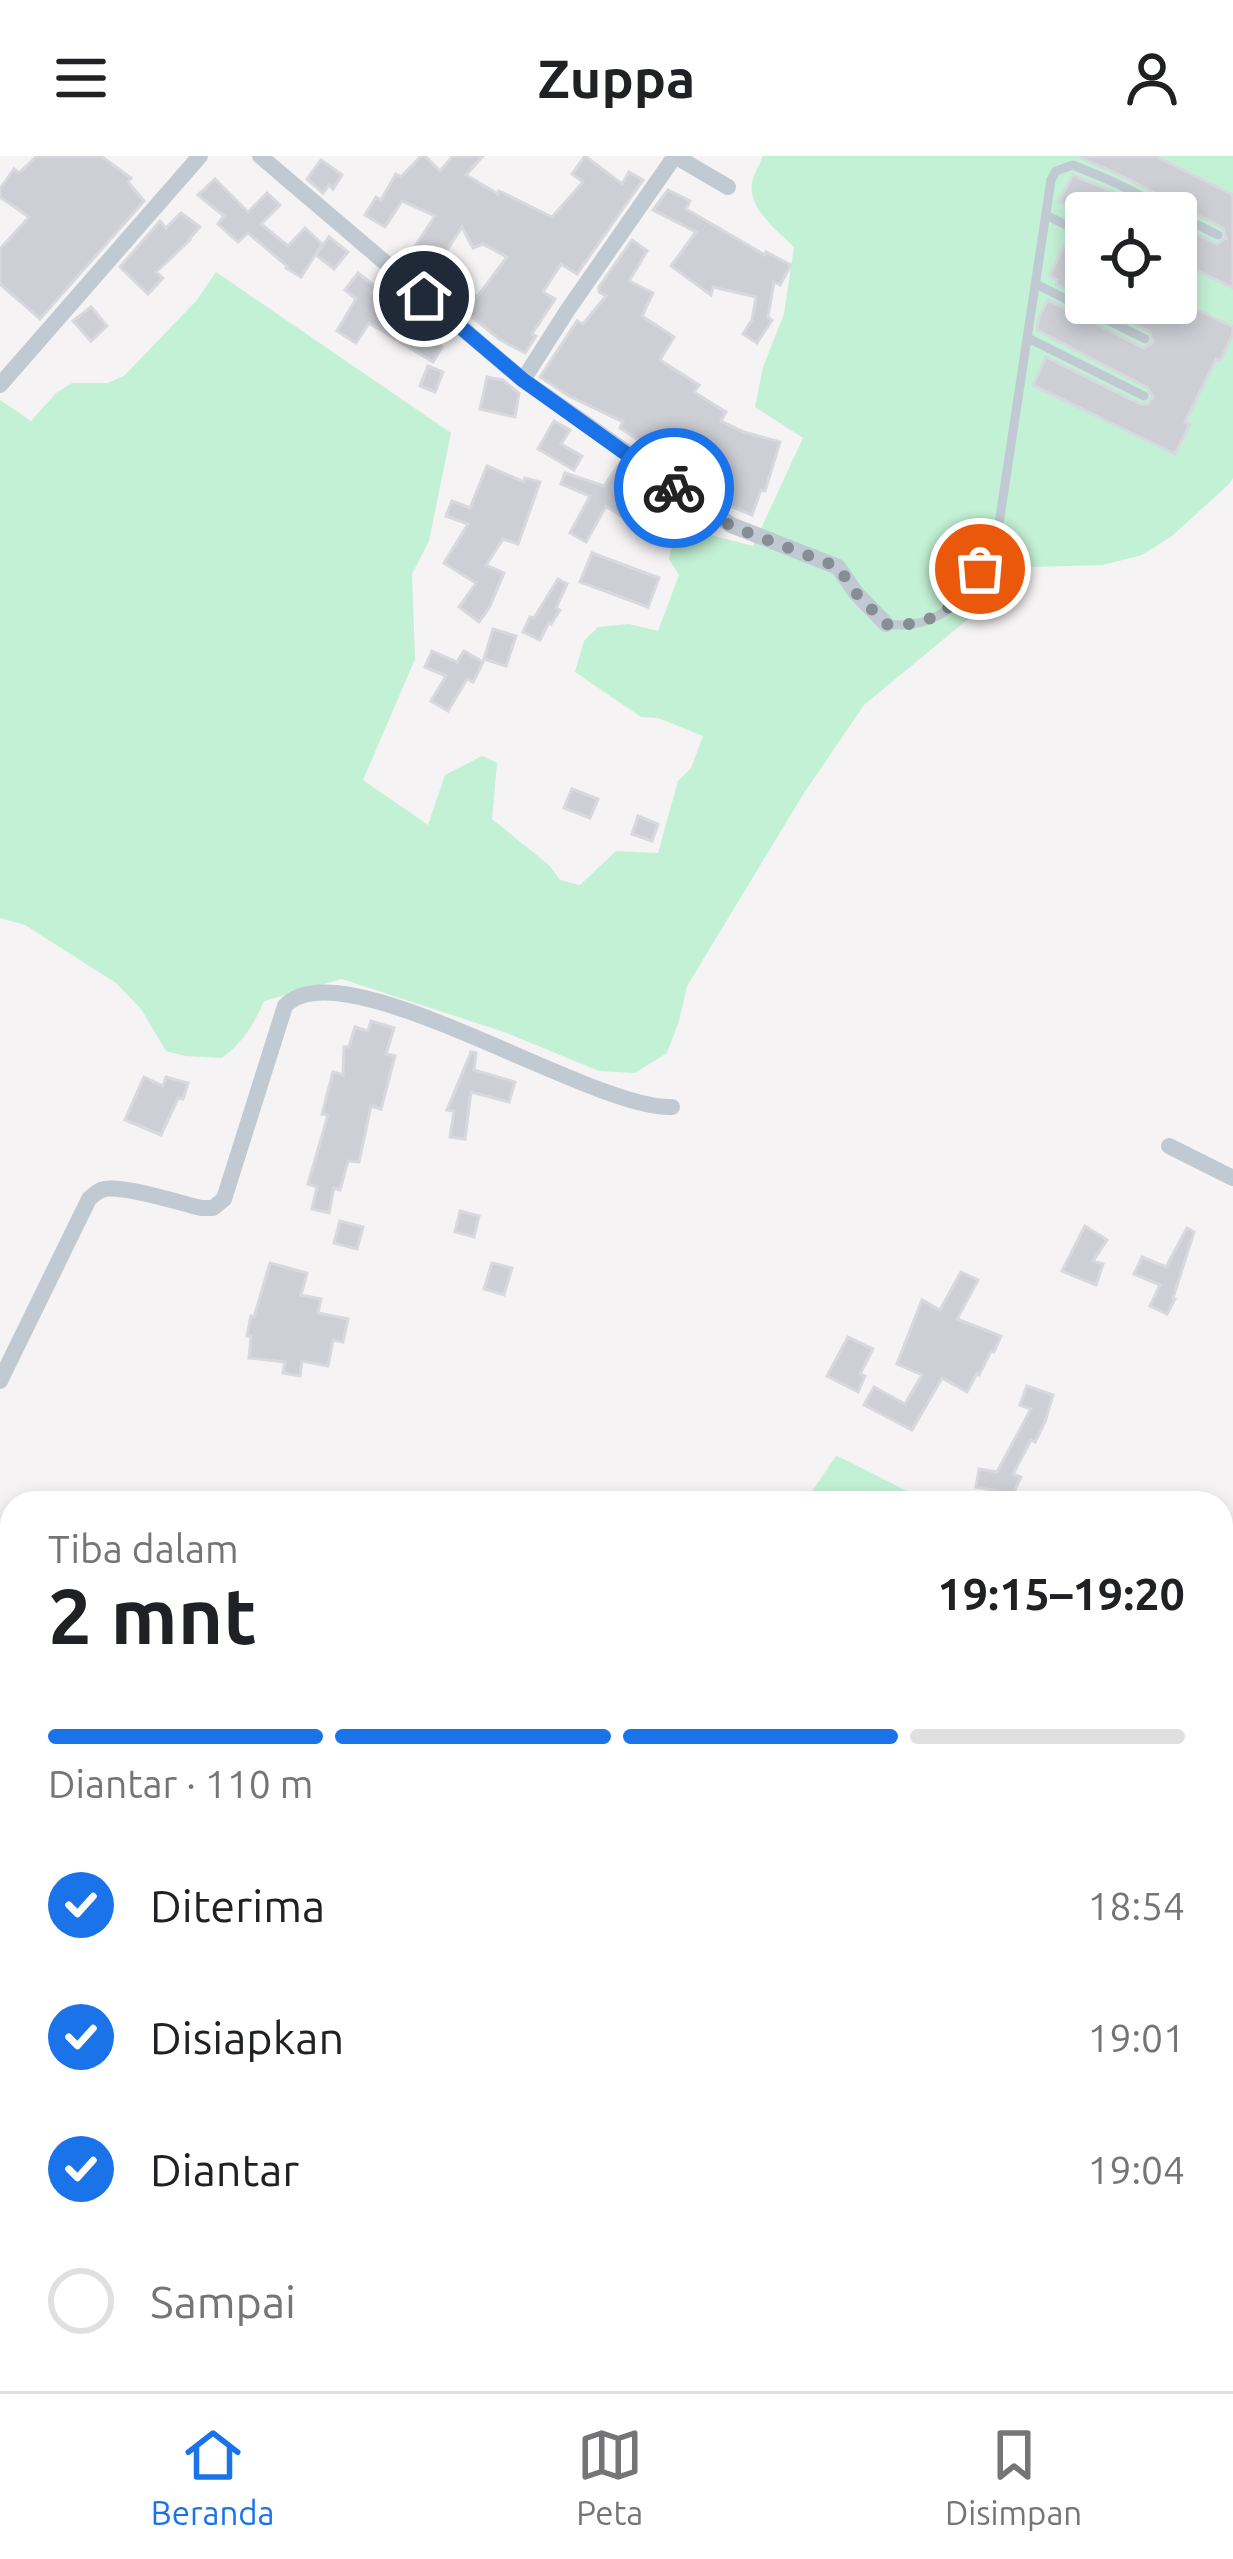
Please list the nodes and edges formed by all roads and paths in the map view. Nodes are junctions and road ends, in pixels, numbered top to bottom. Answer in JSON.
{"nodes":[{"id":1,"x":200,"y":156,"type":"edge"},
{"id":2,"x":260,"y":156,"type":"edge"},
{"id":3,"x":728,"y":187,"type":"dead end"},
{"id":4,"x":1134,"y":192,"type":"edge"},
{"id":5,"x":1046,"y":215,"type":"junction"},
{"id":6,"x":1065,"y":224,"type":"edge"},
{"id":7,"x":1197,"y":225,"type":"edge"},
{"id":8,"x":1218,"y":236,"type":"dead end"},
{"id":9,"x":1036,"y":284,"type":"junction"},
{"id":10,"x":1028,"y":338,"type":"junction"},
{"id":11,"x":1145,"y":339,"type":"dead end"},
{"id":12,"x":523,"y":380,"type":"junction"},
{"id":13,"x":0,"y":385,"type":"edge"},
{"id":14,"x":1144,"y":395,"type":"dead end"},
{"id":15,"x":886,"y":624,"type":"joint"},
{"id":16,"x":672,"y":1107,"type":"dead end"},
{"id":17,"x":1169,"y":1146,"type":"dead end"},
{"id":18,"x":1233,"y":1178,"type":"edge"},
{"id":19,"x":0,"y":1381,"type":"edge"}],
"edges":[{"from":1,"to":13,"type":"street"},
{"from":2,"to":12,"type":"street"},
{"from":3,"to":12,"type":"street"},
{"from":4,"to":5,"type":"lane"},
{"from":5,"to":6,"type":"lane"},
{"from":5,"to":9,"type":"lane"},
{"from":7,"to":8,"type":"lane"},
{"from":9,"to":10,"type":"lane"},
{"from":9,"to":11,"type":"lane"},
{"from":10,"to":14,"type":"lane"},
{"from":10,"to":15,"type":"lane"},
{"from":12,"to":15,"type":"street"},
{"from":16,"to":19,"type":"street"},
{"from":17,"to":18,"type":"street"}]}
